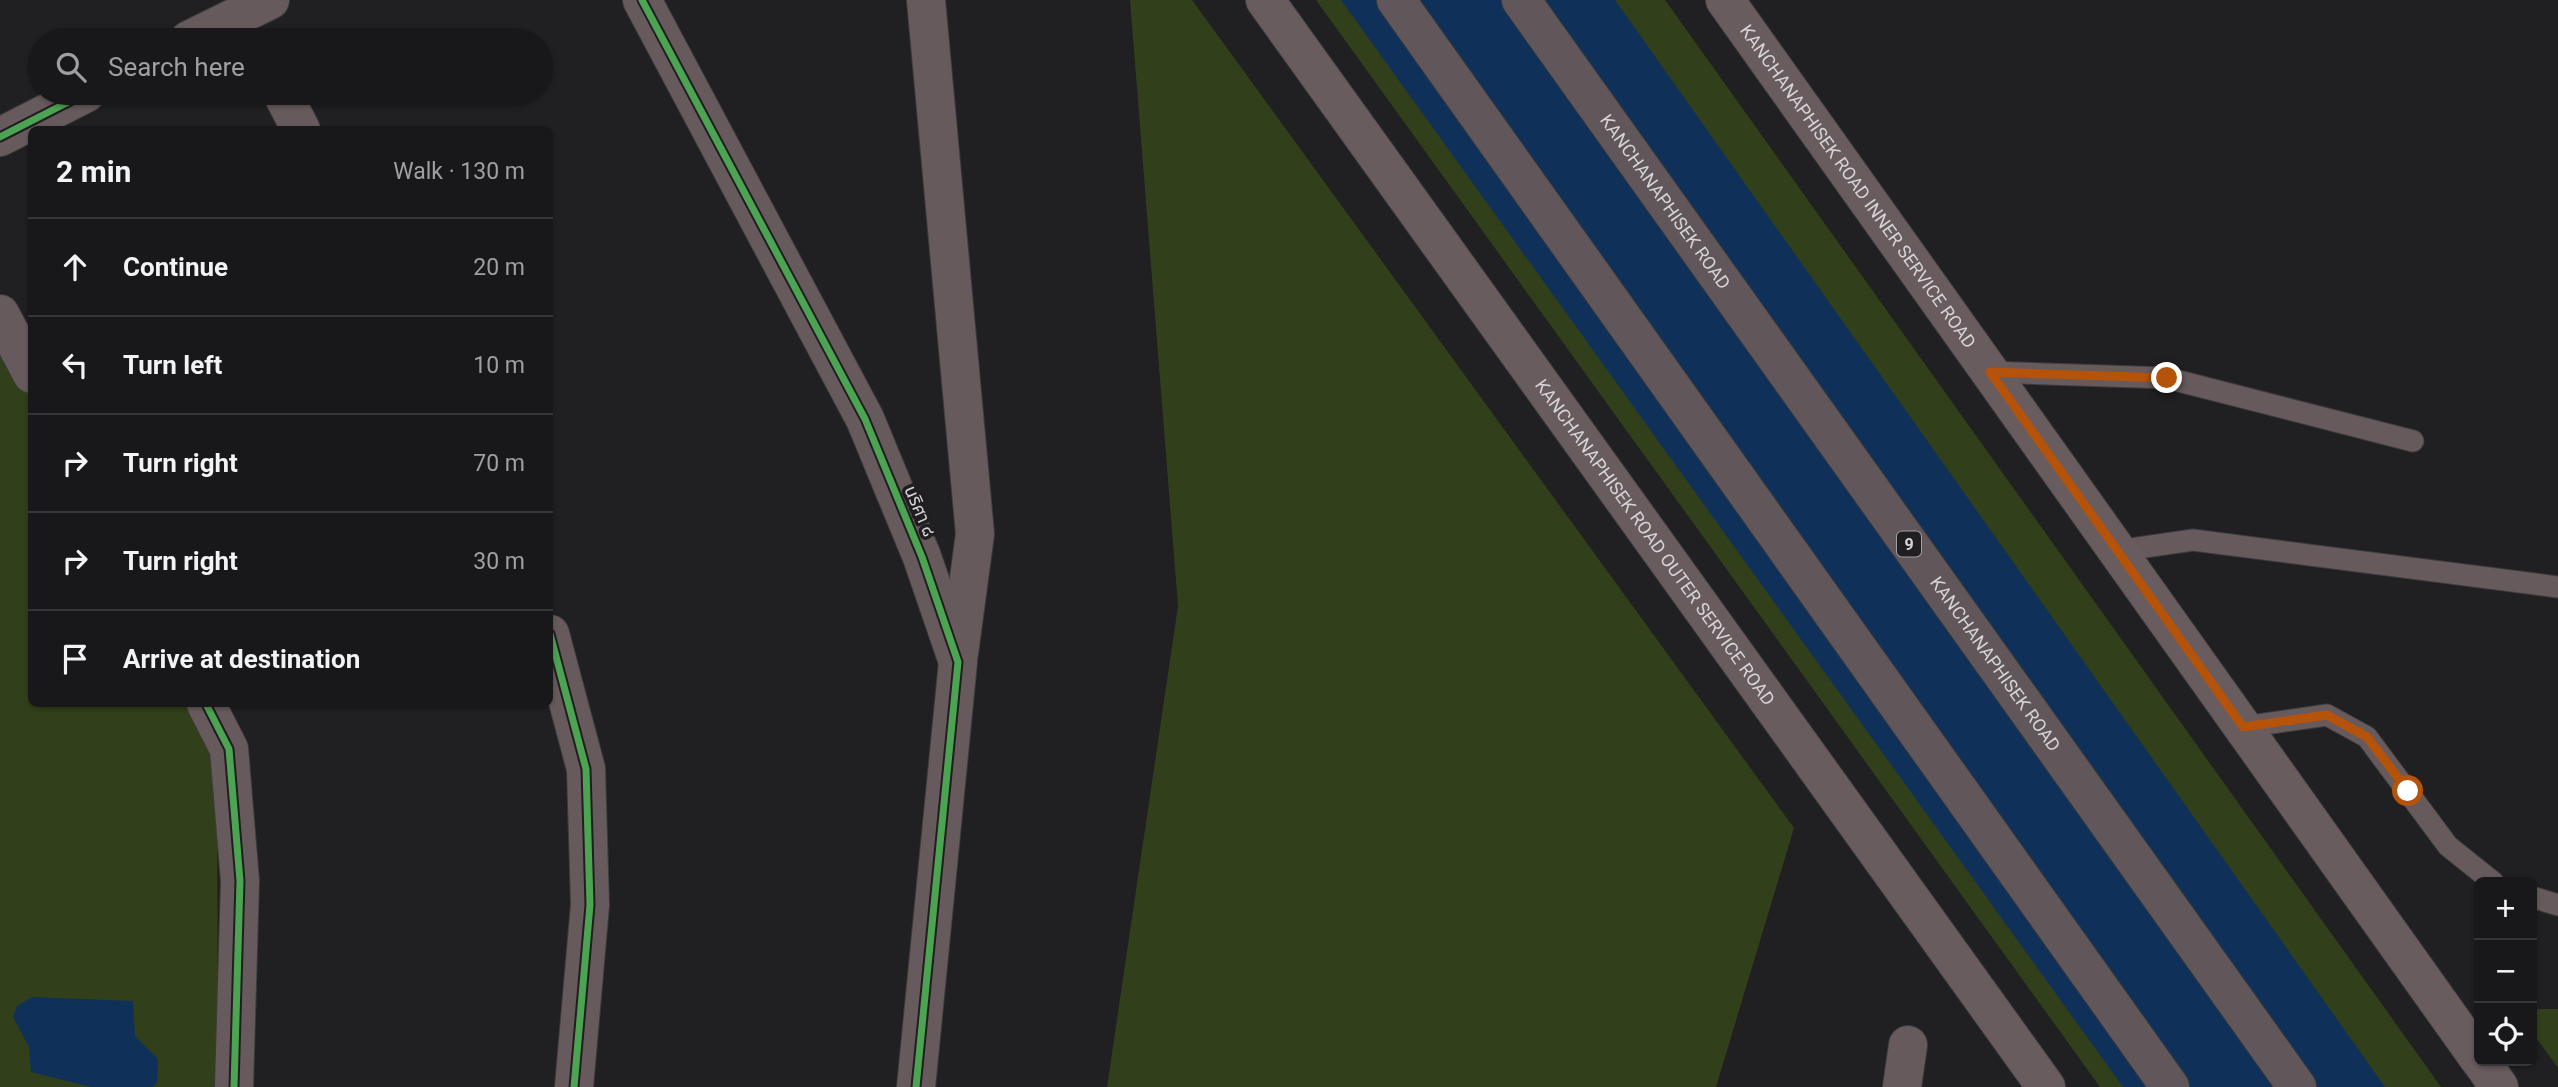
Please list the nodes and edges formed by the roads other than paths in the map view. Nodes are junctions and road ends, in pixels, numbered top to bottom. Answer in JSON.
{"nodes":[{"id":1,"x":642,"y":0,"type":"edge"},
{"id":2,"x":926,"y":0,"type":"edge"},
{"id":3,"x":1265,"y":0,"type":"edge"},
{"id":4,"x":1396,"y":0,"type":"edge"},
{"id":5,"x":1521,"y":0,"type":"edge"},
{"id":6,"x":1725,"y":0,"type":"edge"},
{"id":7,"x":251,"y":13,"type":"edge"},
{"id":8,"x":216,"y":28,"type":"edge"},
{"id":9,"x":63,"y":105,"type":"edge"},
{"id":10,"x":288,"y":105,"type":"edge"},
{"id":11,"x":299,"y":126,"type":"edge"},
{"id":12,"x":0,"y":137,"type":"edge"},
{"id":13,"x":0,"y":314,"type":"edge"},
{"id":14,"x":28,"y":366,"type":"edge"},
{"id":15,"x":1990,"y":372,"type":"junction"},
{"id":16,"x":2413,"y":441,"type":"dead end"},
{"id":17,"x":2117,"y":551,"type":"junction"},
{"id":18,"x":2558,"y":587,"type":"edge"},
{"id":19,"x":553,"y":645,"type":"edge"},
{"id":20,"x":958,"y":662,"type":"junction"},
{"id":21,"x":208,"y":707,"type":"edge"},
{"id":22,"x":2243,"y":727,"type":"junction"},
{"id":23,"x":2487,"y":877,"type":"edge"},
{"id":24,"x":2537,"y":899,"type":"edge"},
{"id":25,"x":2558,"y":905,"type":"edge"},
{"id":26,"x":1908,"y":1045,"type":"dead end"},
{"id":27,"x":2474,"y":1052,"type":"edge"},
{"id":28,"x":2484,"y":1066,"type":"edge"},
{"id":29,"x":234,"y":1087,"type":"edge"},
{"id":30,"x":574,"y":1087,"type":"edge"},
{"id":31,"x":916,"y":1087,"type":"edge"},
{"id":32,"x":1902,"y":1087,"type":"edge"},
{"id":33,"x":2046,"y":1087,"type":"edge"},
{"id":34,"x":2170,"y":1087,"type":"edge"},
{"id":35,"x":2297,"y":1087,"type":"edge"},
{"id":36,"x":2499,"y":1087,"type":"edge"}],
"edges":[{"from":1,"to":20,"type":"street","name":"นริศา ๘"},
{"from":2,"to":20,"type":"street"},
{"from":3,"to":33,"type":"main road","name":"KANCHANAPHISEK ROAD OUTER SERVICE ROAD"},
{"from":4,"to":34,"type":"highway"},
{"from":5,"to":35,"type":"highway","name":"KANCHANAPHISEK ROAD","number":"9"},
{"from":6,"to":15,"type":"main road","name":"KANCHANAPHISEK ROAD INNER SERVICE ROAD"},
{"from":7,"to":8,"type":"street"},
{"from":9,"to":12,"type":"street"},
{"from":10,"to":11,"type":"street"},
{"from":13,"to":14,"type":"street"},
{"from":15,"to":16,"type":"lane"},
{"from":15,"to":17,"type":"main road","name":"KANCHANAPHISEK ROAD INNER SERVICE ROAD"},
{"from":17,"to":18,"type":"lane"},
{"from":17,"to":22,"type":"main road","name":"KANCHANAPHISEK ROAD INNER SERVICE ROAD"},
{"from":19,"to":30,"type":"street"},
{"from":20,"to":31,"type":"street","name":"นริศา ๘"},
{"from":21,"to":29,"type":"street"},
{"from":22,"to":23,"type":"lane"},
{"from":22,"to":27,"type":"main road","name":"KANCHANAPHISEK ROAD INNER SERVICE ROAD"},
{"from":24,"to":25,"type":"lane"},
{"from":26,"to":32,"type":"street"},
{"from":28,"to":36,"type":"main road","name":"KANCHANAPHISEK ROAD INNER SERVICE ROAD"}]}
